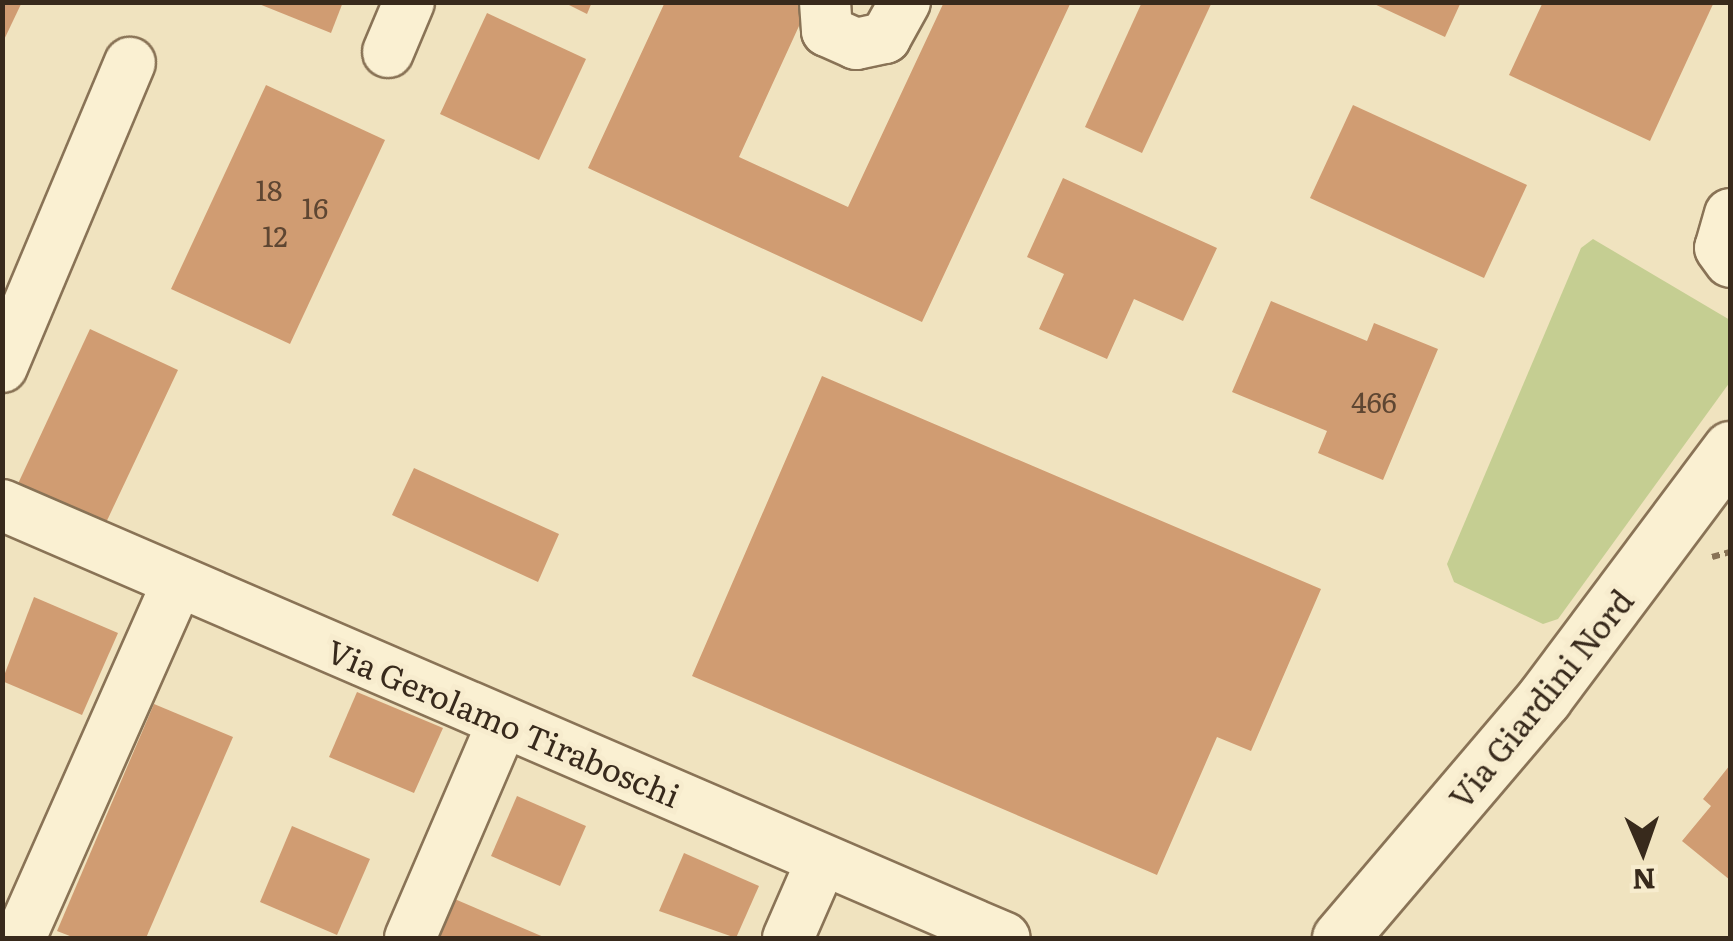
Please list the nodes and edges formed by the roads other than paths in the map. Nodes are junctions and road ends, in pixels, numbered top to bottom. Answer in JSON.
{"nodes":[{"id":1,"x":410,"y":2,"type":"edge"},
{"id":2,"x":825,"y":2,"type":"edge"},
{"id":3,"x":905,"y":2,"type":"edge"},
{"id":4,"x":388,"y":52,"type":"dead end"},
{"id":5,"x":130,"y":63,"type":"dead end"},
{"id":6,"x":1730,"y":214,"type":"edge"},
{"id":7,"x":1730,"y":262,"type":"edge"},
{"id":8,"x":2,"y":367,"type":"edge"},
{"id":9,"x":1730,"y":449,"type":"edge"},
{"id":10,"x":2,"y":505,"type":"edge"},
{"id":11,"x":178,"y":581,"type":"junction"},
{"id":12,"x":504,"y":722,"type":"junction"},
{"id":13,"x":822,"y":860,"type":"junction"},
{"id":14,"x":20,"y":938,"type":"edge"},
{"id":15,"x":410,"y":938,"type":"edge"},
{"id":16,"x":788,"y":938,"type":"edge"},
{"id":17,"x":1005,"y":938,"type":"edge"},
{"id":18,"x":1340,"y":938,"type":"edge"}],
"edges":[{"from":1,"to":4,"type":"street"},
{"from":2,"to":3,"type":"street"},
{"from":5,"to":8,"type":"street"},
{"from":6,"to":7,"type":"street"},
{"from":9,"to":18,"type":"main road","name":"Via Giardini Nord"},
{"from":10,"to":11,"type":"street","name":"Via Gerolamo Tiraboschi"},
{"from":11,"to":12,"type":"street","name":"Via Gerolamo Tiraboschi"},
{"from":11,"to":14,"type":"street"},
{"from":12,"to":13,"type":"street","name":"Via Gerolamo Tiraboschi"},
{"from":12,"to":15,"type":"street"},
{"from":13,"to":16,"type":"street"},
{"from":13,"to":17,"type":"street","name":"Via Gerolamo Tiraboschi"}]}
